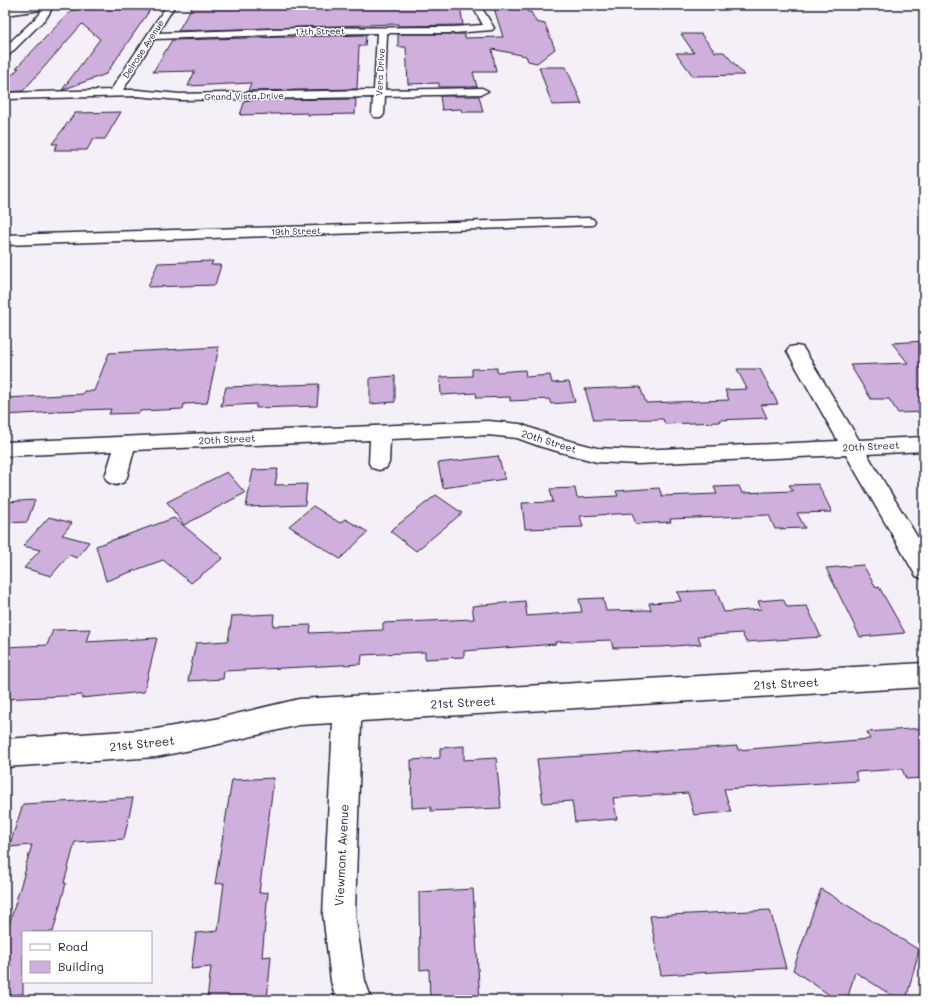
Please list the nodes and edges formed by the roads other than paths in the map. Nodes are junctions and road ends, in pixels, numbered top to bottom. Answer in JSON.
{"nodes":[{"id":1,"x":45,"y":5,"type":"edge"},
{"id":2,"x":171,"y":5,"type":"edge"},
{"id":3,"x":476,"y":5,"type":"edge"},
{"id":4,"x":912,"y":5,"type":"edge"},
{"id":5,"x":924,"y":8,"type":"edge"},
{"id":6,"x":5,"y":12,"type":"edge"},
{"id":7,"x":382,"y":30,"type":"junction"},
{"id":8,"x":151,"y":36,"type":"junction"},
{"id":9,"x":5,"y":53,"type":"edge"},
{"id":10,"x":482,"y":91,"type":"dead end"},
{"id":11,"x":115,"y":93,"type":"junction"},
{"id":12,"x":379,"y":93,"type":"junction"},
{"id":13,"x":5,"y":96,"type":"edge"},
{"id":14,"x":378,"y":114,"type":"dead end"},
{"id":15,"x":588,"y":222,"type":"dead end"},
{"id":16,"x":5,"y":240,"type":"edge"},
{"id":17,"x":796,"y":350,"type":"dead end"},
{"id":18,"x":380,"y":432,"type":"junction"},
{"id":19,"x":126,"y":444,"type":"junction"},
{"id":20,"x":924,"y":444,"type":"edge"},
{"id":21,"x":853,"y":447,"type":"junction"},
{"id":22,"x":5,"y":449,"type":"edge"},
{"id":23,"x":379,"y":463,"type":"dead end"},
{"id":24,"x":116,"y":476,"type":"dead end"},
{"id":25,"x":924,"y":569,"type":"edge"},
{"id":26,"x":924,"y":675,"type":"edge"},
{"id":27,"x":348,"y":708,"type":"junction"},
{"id":28,"x":5,"y":753,"type":"edge"},
{"id":29,"x":354,"y":1000,"type":"edge"}],
"edges":[{"from":1,"to":6,"type":"street"},
{"from":1,"to":9,"type":"street"},
{"from":2,"to":8,"type":"street","name":"Delrose Avenue"},
{"from":3,"to":7,"type":"street","name":"17th Street"},
{"from":4,"to":5,"type":"lane"},
{"from":7,"to":8,"type":"street","name":"17th Street"},
{"from":7,"to":12,"type":"street","name":"Vera Drive"},
{"from":8,"to":11,"type":"street","name":"Delrose Avenue"},
{"from":10,"to":12,"type":"street","name":"Grand Vista Drive"},
{"from":11,"to":12,"type":"street","name":"Grand Vista Drive"},
{"from":11,"to":13,"type":"street","name":"Grand Vista Drive"},
{"from":12,"to":14,"type":"street","name":"Vera Drive"},
{"from":15,"to":16,"type":"street","name":"19th Street"},
{"from":17,"to":21,"type":"street"},
{"from":18,"to":19,"type":"street","name":"20th Street"},
{"from":18,"to":21,"type":"street","name":"20th Street"},
{"from":18,"to":23,"type":"street"},
{"from":19,"to":22,"type":"street","name":"20th Street"},
{"from":19,"to":24,"type":"street"},
{"from":20,"to":21,"type":"street","name":"20th Street"},
{"from":21,"to":25,"type":"street"},
{"from":26,"to":27,"type":"street","name":"21st Street"},
{"from":27,"to":28,"type":"street","name":"21st Street"},
{"from":27,"to":29,"type":"street","name":"Viewmont Avenue"}]}
